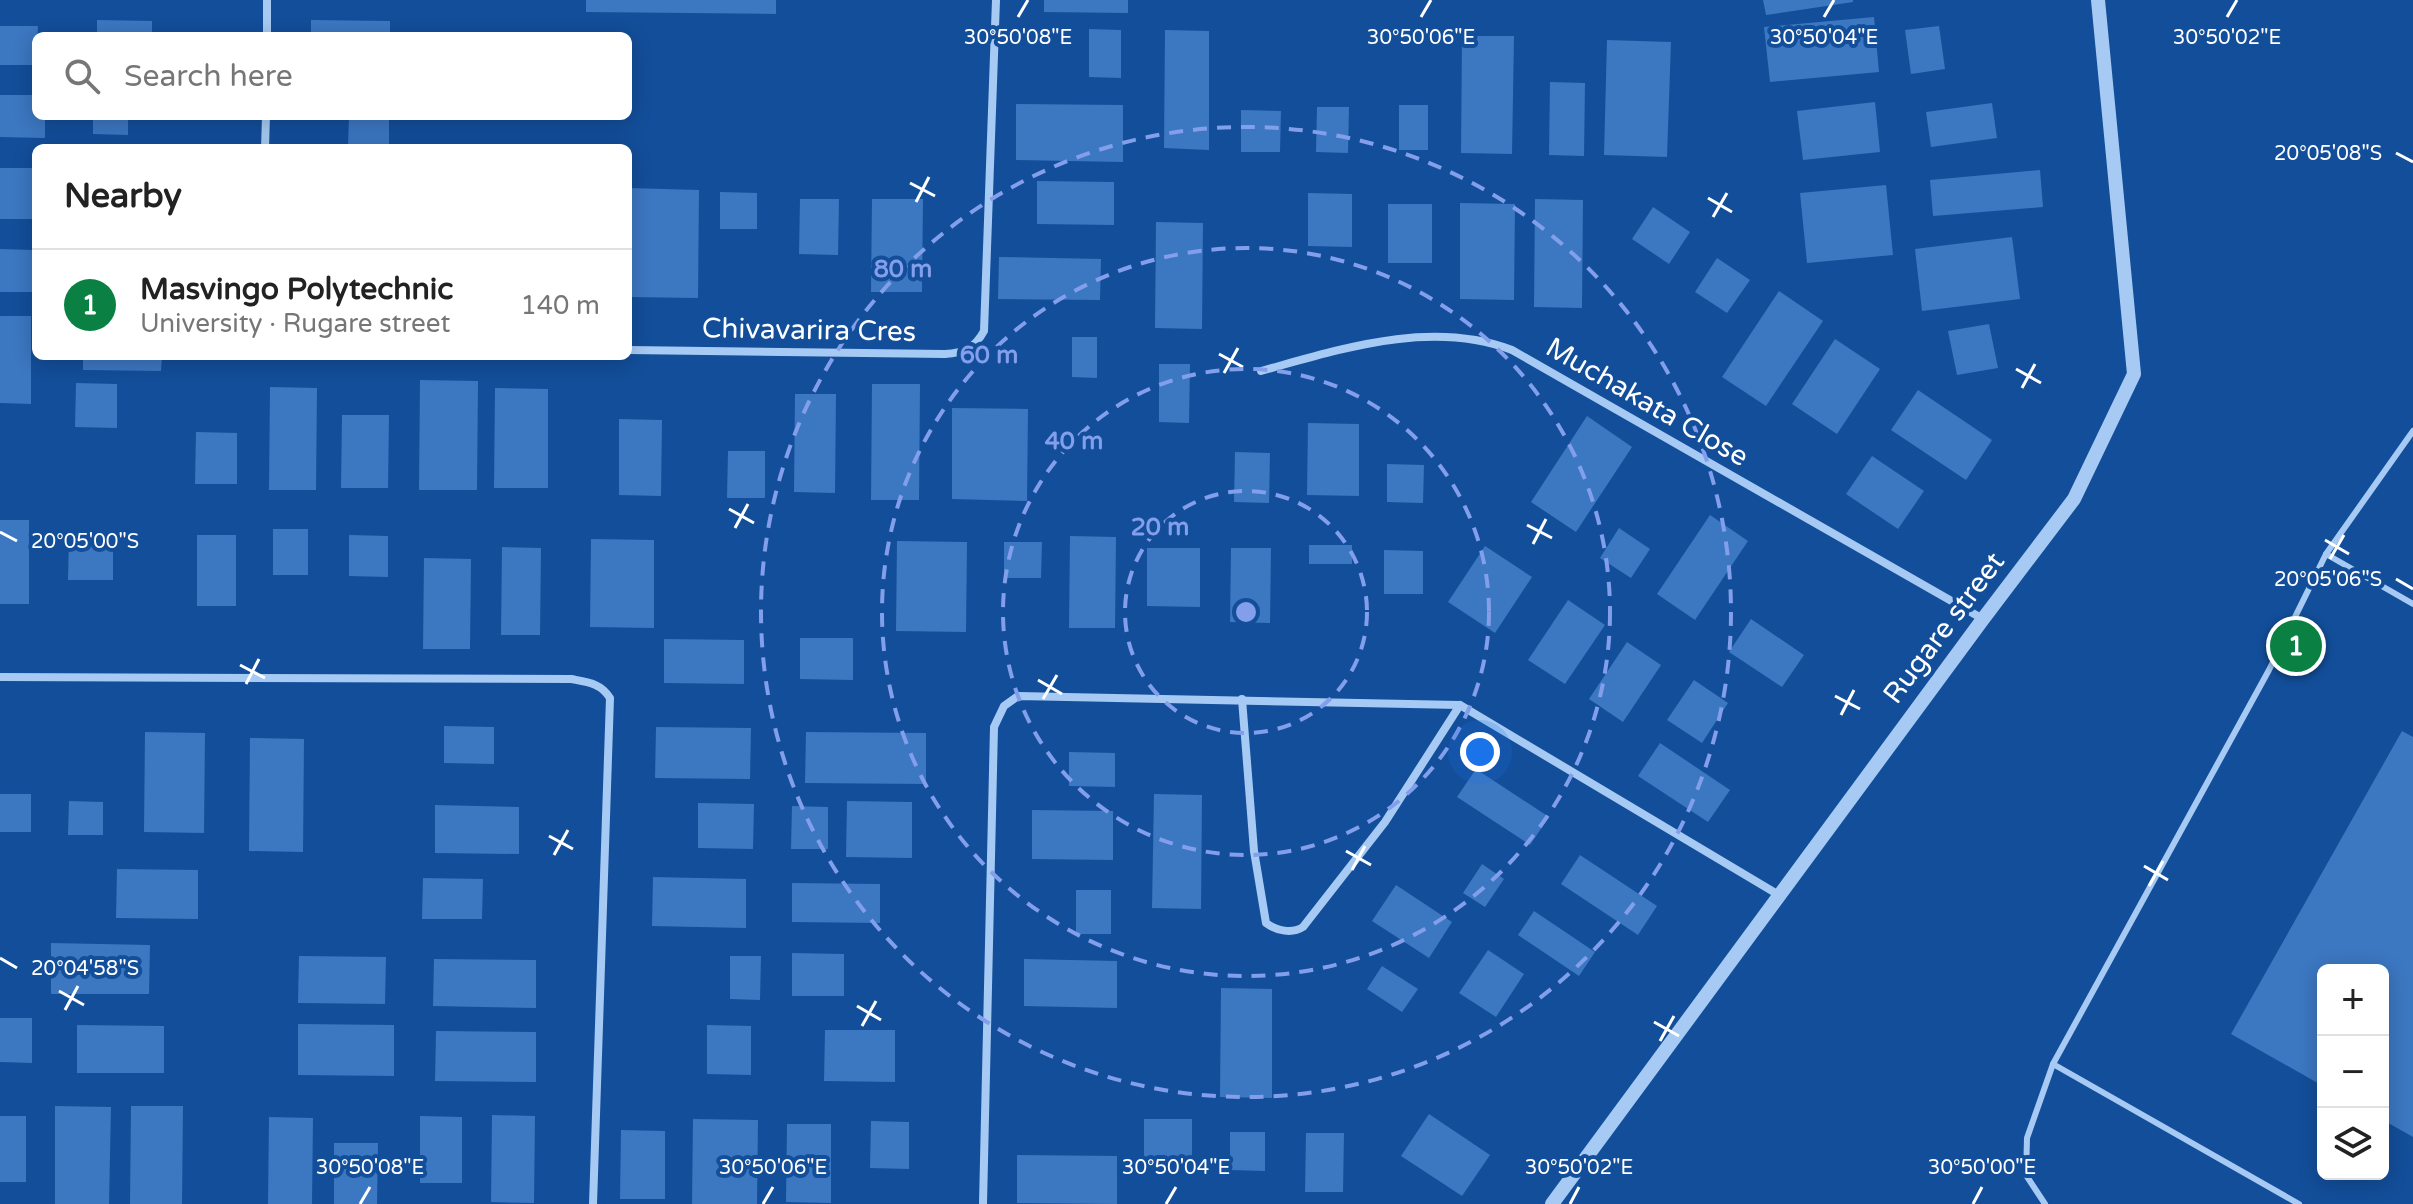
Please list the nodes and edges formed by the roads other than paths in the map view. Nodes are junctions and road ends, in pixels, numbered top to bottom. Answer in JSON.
{"nodes":[{"id":1,"x":267,"y":0,"type":"edge"},
{"id":2,"x":996,"y":0,"type":"edge"},
{"id":3,"x":2098,"y":0,"type":"edge"},
{"id":4,"x":267,"y":32,"type":"edge"},
{"id":5,"x":266,"y":120,"type":"edge"},
{"id":6,"x":265,"y":144,"type":"edge"},
{"id":7,"x":632,"y":350,"type":"edge"},
{"id":8,"x":1261,"y":371,"type":"dead end"},
{"id":9,"x":2413,"y":431,"type":"edge"},
{"id":10,"x":2326,"y":554,"type":"junction"},
{"id":11,"x":2413,"y":604,"type":"edge"},
{"id":12,"x":1983,"y":619,"type":"junction"},
{"id":13,"x":0,"y":677,"type":"edge"},
{"id":14,"x":1242,"y":699,"type":"junction"},
{"id":15,"x":1460,"y":705,"type":"junction"},
{"id":16,"x":1779,"y":895,"type":"junction"},
{"id":17,"x":2053,"y":1064,"type":"junction"},
{"id":18,"x":593,"y":1204,"type":"edge"},
{"id":19,"x":983,"y":1204,"type":"edge"},
{"id":20,"x":1552,"y":1204,"type":"edge"},
{"id":21,"x":2045,"y":1204,"type":"edge"},
{"id":22,"x":2299,"y":1204,"type":"edge"}],
"edges":[{"from":1,"to":4,"type":"street"},
{"from":2,"to":7,"type":"street","name":"Chivavarira Cres"},
{"from":3,"to":12,"type":"street","name":"Rugare street"},
{"from":5,"to":6,"type":"street"},
{"from":8,"to":12,"type":"street","name":"Muchakata Close"},
{"from":9,"to":10,"type":"lane"},
{"from":10,"to":11,"type":"lane"},
{"from":10,"to":17,"type":"lane"},
{"from":12,"to":16,"type":"street","name":"Rugare street"},
{"from":13,"to":18,"type":"street"},
{"from":14,"to":15,"type":"street"},
{"from":14,"to":15,"type":"street"},
{"from":14,"to":19,"type":"street"},
{"from":15,"to":16,"type":"street"},
{"from":16,"to":20,"type":"street","name":"Rugare street"},
{"from":17,"to":21,"type":"lane"},
{"from":17,"to":22,"type":"lane"}]}
